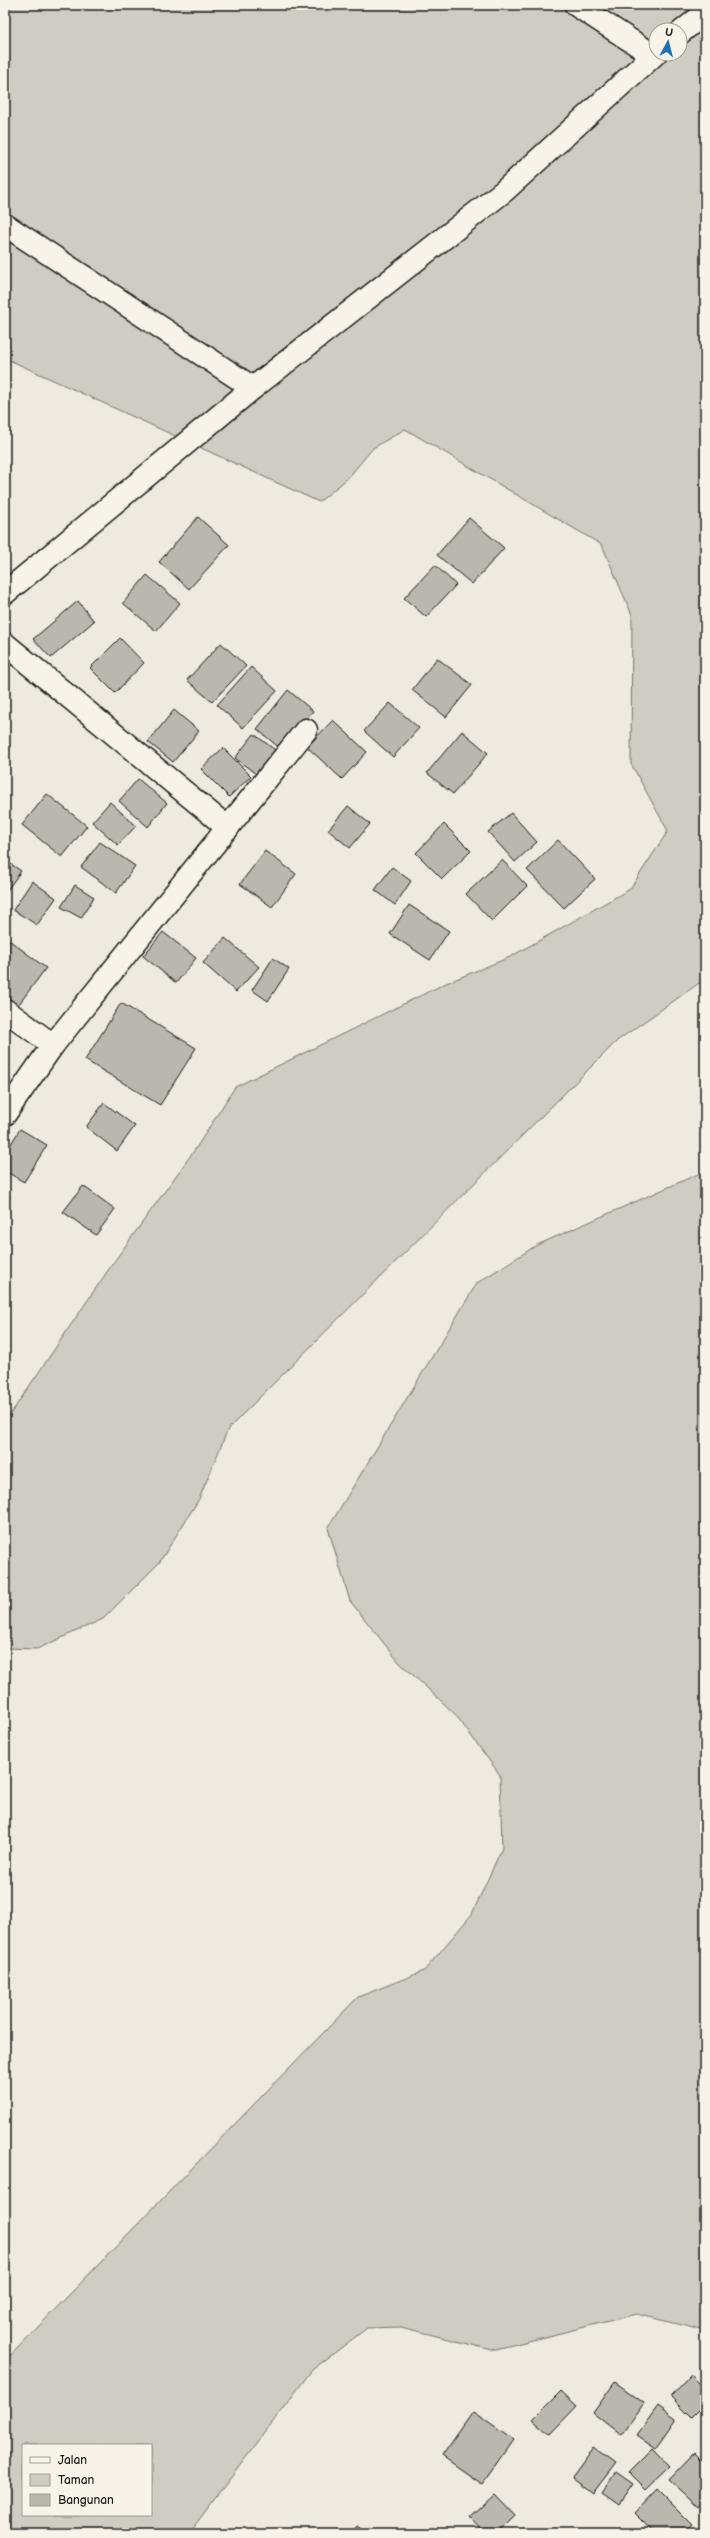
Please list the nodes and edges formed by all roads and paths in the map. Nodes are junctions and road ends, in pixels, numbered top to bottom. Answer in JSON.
{"nodes":[{"id":1,"x":576,"y":5,"type":"edge"},
{"id":2,"x":705,"y":13,"type":"edge"},
{"id":3,"x":688,"y":27,"type":"edge"},
{"id":4,"x":648,"y":50,"type":"edge"},
{"id":5,"x":648,"y":59,"type":"edge"},
{"id":6,"x":5,"y":225,"type":"edge"},
{"id":7,"x":253,"y":388,"type":"junction"},
{"id":8,"x":5,"y":593,"type":"edge"},
{"id":9,"x":5,"y":644,"type":"edge"},
{"id":10,"x":306,"y":730,"type":"dead end"},
{"id":11,"x":228,"y":828,"type":"junction"},
{"id":12,"x":5,"y":1010,"type":"edge"},
{"id":13,"x":53,"y":1045,"type":"junction"},
{"id":14,"x":5,"y":1114,"type":"edge"}],
"edges":[{"from":1,"to":4,"type":"street"},
{"from":2,"to":3,"type":"street"},
{"from":5,"to":7,"type":"street"},
{"from":6,"to":7,"type":"street"},
{"from":7,"to":8,"type":"street"},
{"from":9,"to":11,"type":"street"},
{"from":10,"to":11,"type":"street"},
{"from":11,"to":13,"type":"street"},
{"from":12,"to":13,"type":"street"},
{"from":13,"to":14,"type":"street"}]}
